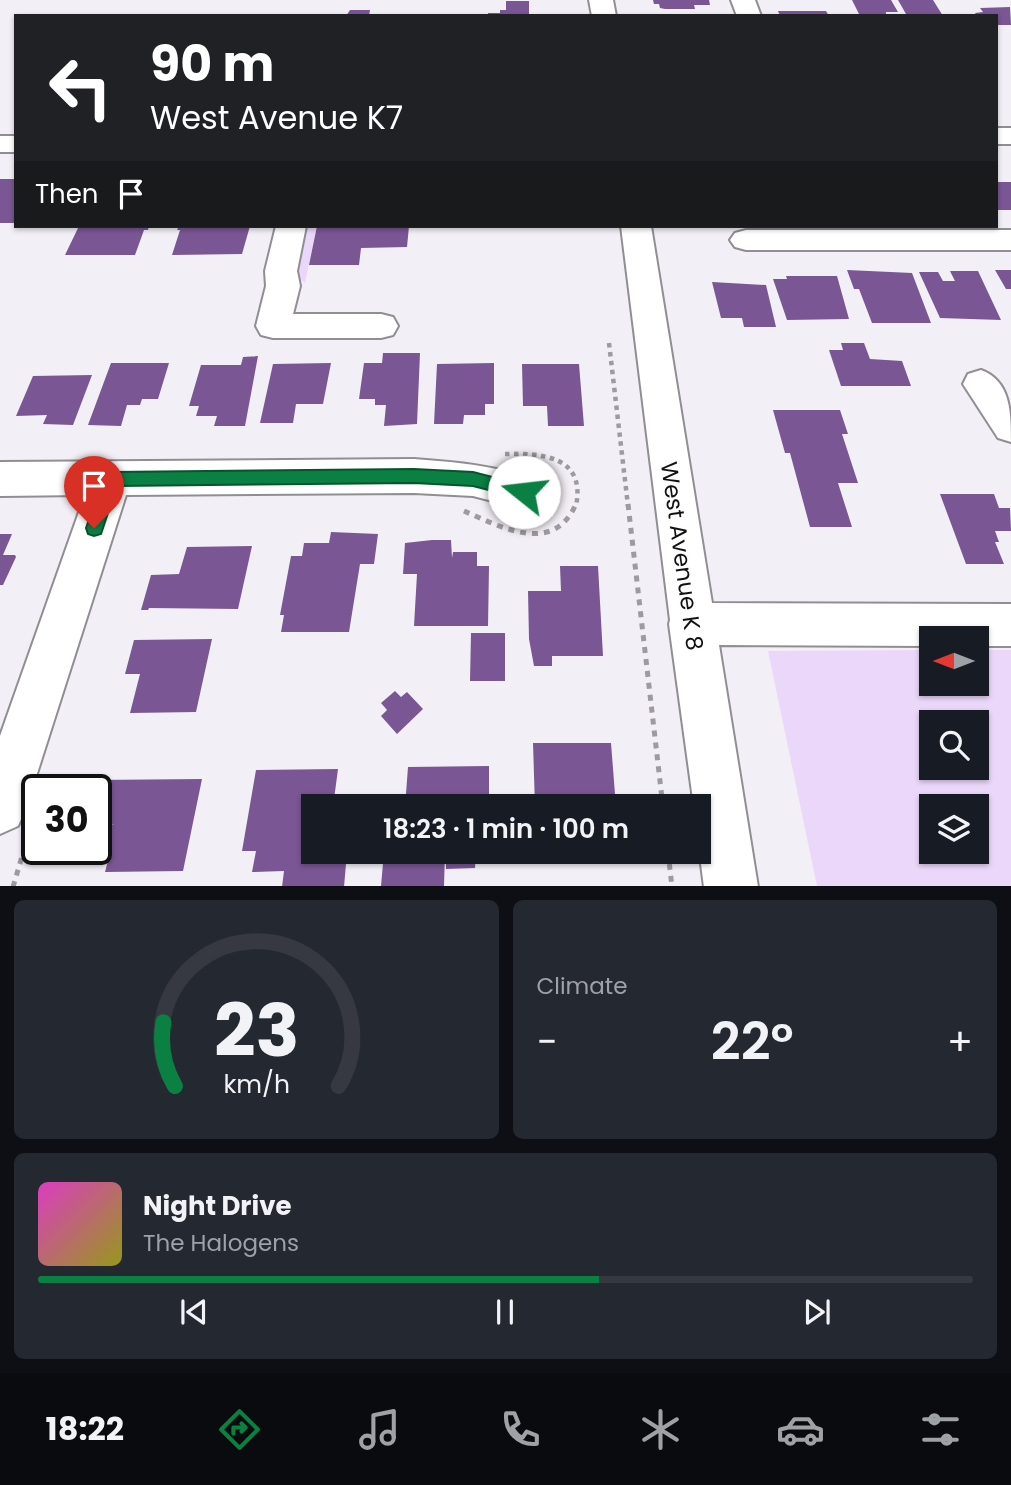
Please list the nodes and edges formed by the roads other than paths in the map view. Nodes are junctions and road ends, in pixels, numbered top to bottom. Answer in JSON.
{"nodes":[{"id":1,"x":291,"y":228,"type":"edge"},
{"id":2,"x":636,"y":228,"type":"edge"},
{"id":3,"x":746,"y":240,"type":"dead end"},
{"id":4,"x":1011,"y":240,"type":"edge"},
{"id":5,"x":381,"y":326,"type":"dead end"},
{"id":6,"x":981,"y":384,"type":"dead end"},
{"id":7,"x":1011,"y":427,"type":"edge"},
{"id":8,"x":0,"y":479,"type":"edge"},
{"id":9,"x":111,"y":479,"type":"junction"},
{"id":10,"x":524,"y":492,"type":"dead end"},
{"id":11,"x":691,"y":624,"type":"junction"},
{"id":12,"x":1011,"y":625,"type":"edge"},
{"id":13,"x":14,"y":821,"type":"edge"},
{"id":14,"x":731,"y":886,"type":"edge"}],
"edges":[{"from":1,"to":5,"type":"street"},
{"from":2,"to":11,"type":"street","name":"West Avenue K 8"},
{"from":3,"to":4,"type":"street"},
{"from":6,"to":7,"type":"street"},
{"from":8,"to":9,"type":"street"},
{"from":9,"to":10,"type":"street"},
{"from":9,"to":13,"type":"street"},
{"from":11,"to":12,"type":"street"},
{"from":11,"to":14,"type":"street","name":"West Avenue K 8"}]}
